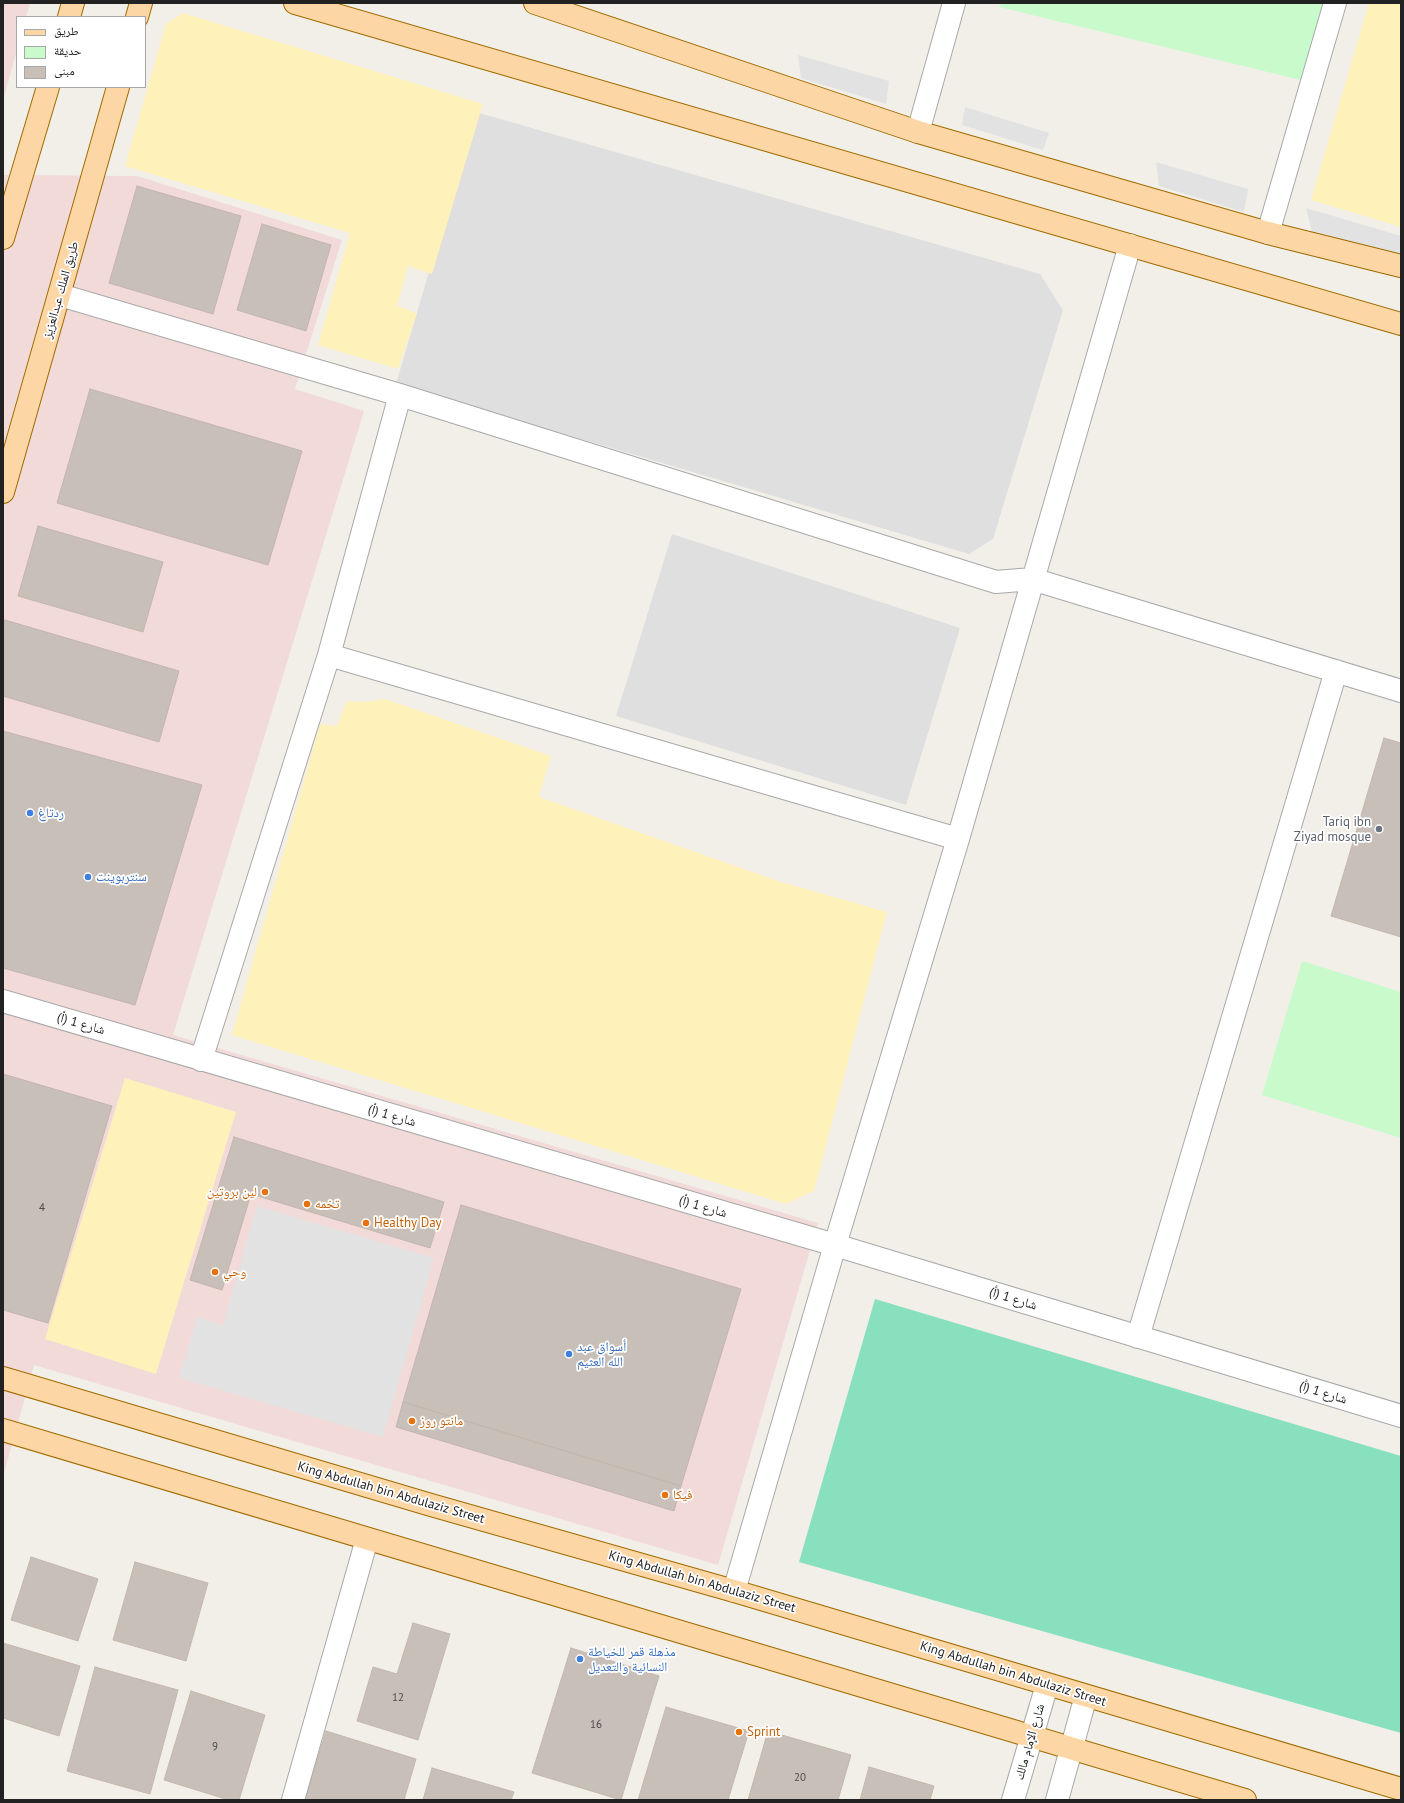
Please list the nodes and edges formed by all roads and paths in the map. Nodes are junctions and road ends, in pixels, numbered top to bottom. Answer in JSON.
{"nodes":[{"id":1,"x":73,"y":3,"type":"edge"},
{"id":2,"x":141,"y":3,"type":"edge"},
{"id":3,"x":295,"y":3,"type":"edge"},
{"id":4,"x":537,"y":3,"type":"edge"},
{"id":5,"x":954,"y":3,"type":"edge"},
{"id":6,"x":1335,"y":3,"type":"edge"},
{"id":7,"x":69,"y":16,"type":"edge"},
{"id":8,"x":137,"y":16,"type":"edge"},
{"id":9,"x":48,"y":88,"type":"edge"},
{"id":10,"x":118,"y":88,"type":"edge"},
{"id":11,"x":918,"y":132,"type":"junction"},
{"id":12,"x":1268,"y":233,"type":"junction"},
{"id":13,"x":3,"y":238,"type":"edge"},
{"id":14,"x":1130,"y":245,"type":"junction"},
{"id":15,"x":1401,"y":266,"type":"edge"},
{"id":16,"x":60,"y":295,"type":"junction"},
{"id":17,"x":1401,"y":324,"type":"edge"},
{"id":18,"x":400,"y":395,"type":"junction"},
{"id":19,"x":3,"y":492,"type":"edge"},
{"id":20,"x":1032,"y":579,"type":"junction"},
{"id":21,"x":329,"y":655,"type":"junction"},
{"id":22,"x":1336,"y":670,"type":"junction"},
{"id":23,"x":1401,"y":691,"type":"edge"},
{"id":24,"x":958,"y":838,"type":"junction"},
{"id":25,"x":3,"y":1001,"type":"edge"},
{"id":26,"x":202,"y":1060,"type":"junction"},
{"id":27,"x":835,"y":1245,"type":"junction"},
{"id":28,"x":1138,"y":1337,"type":"junction"},
{"id":29,"x":3,"y":1378,"type":"edge"},
{"id":30,"x":1401,"y":1416,"type":"edge"},
{"id":31,"x":3,"y":1430,"type":"edge"},
{"id":32,"x":367,"y":1539,"type":"junction"},
{"id":33,"x":734,"y":1591,"type":"junction"},
{"id":34,"x":1047,"y":1685,"type":"junction"},
{"id":35,"x":1086,"y":1696,"type":"junction"},
{"id":36,"x":1031,"y":1737,"type":"junction"},
{"id":37,"x":1072,"y":1748,"type":"junction"},
{"id":38,"x":1401,"y":1790,"type":"edge"},
{"id":39,"x":293,"y":1800,"type":"edge"},
{"id":40,"x":1013,"y":1800,"type":"edge"},
{"id":41,"x":1057,"y":1800,"type":"edge"},
{"id":42,"x":1245,"y":1800,"type":"edge"}],
"edges":[{"from":1,"to":7,"type":"main road"},
{"from":2,"to":8,"type":"main road"},
{"from":3,"to":14,"type":"main road"},
{"from":4,"to":11,"type":"main road"},
{"from":5,"to":11,"type":"street"},
{"from":6,"to":12,"type":"street"},
{"from":9,"to":13,"type":"main road"},
{"from":10,"to":16,"type":"main road","name":"طريق الملك عبدالعزيز"},
{"from":11,"to":12,"type":"main road"},
{"from":12,"to":15,"type":"main road"},
{"from":14,"to":17,"type":"main road"},
{"from":14,"to":20,"type":"street"},
{"from":16,"to":18,"type":"street"},
{"from":16,"to":19,"type":"main road","name":"طريق الملك عبدالعزيز"},
{"from":18,"to":20,"type":"street"},
{"from":18,"to":21,"type":"street"},
{"from":20,"to":22,"type":"street"},
{"from":20,"to":24,"type":"street"},
{"from":21,"to":24,"type":"street"},
{"from":21,"to":26,"type":"street"},
{"from":22,"to":23,"type":"street"},
{"from":22,"to":28,"type":"street"},
{"from":24,"to":27,"type":"street"},
{"from":25,"to":26,"type":"street","name":"شارع 1 (أ)"},
{"from":26,"to":27,"type":"street","name":"شارع 1 (أ)"},
{"from":27,"to":28,"type":"street","name":"شارع 1 (أ)"},
{"from":27,"to":33,"type":"street"},
{"from":28,"to":30,"type":"street","name":"شارع 1 (أ)"},
{"from":29,"to":33,"type":"main road","name":"King Abdullah bin Abdulaziz Street"},
{"from":31,"to":32,"type":"main road"},
{"from":32,"to":36,"type":"main road"},
{"from":32,"to":39,"type":"street"},
{"from":33,"to":34,"type":"main road","name":"King Abdullah bin Abdulaziz Street"},
{"from":34,"to":35,"type":"main road","name":"King Abdullah bin Abdulaziz Street"},
{"from":34,"to":36,"type":"street","name":"شارع الإمام مالك"},
{"from":35,"to":37,"type":"street"},
{"from":35,"to":38,"type":"main road","name":"King Abdullah bin Abdulaziz Street"},
{"from":36,"to":37,"type":"main road"},
{"from":36,"to":40,"type":"street","name":"شارع الإمام مالك"},
{"from":37,"to":41,"type":"street"},
{"from":37,"to":42,"type":"main road"}]}
